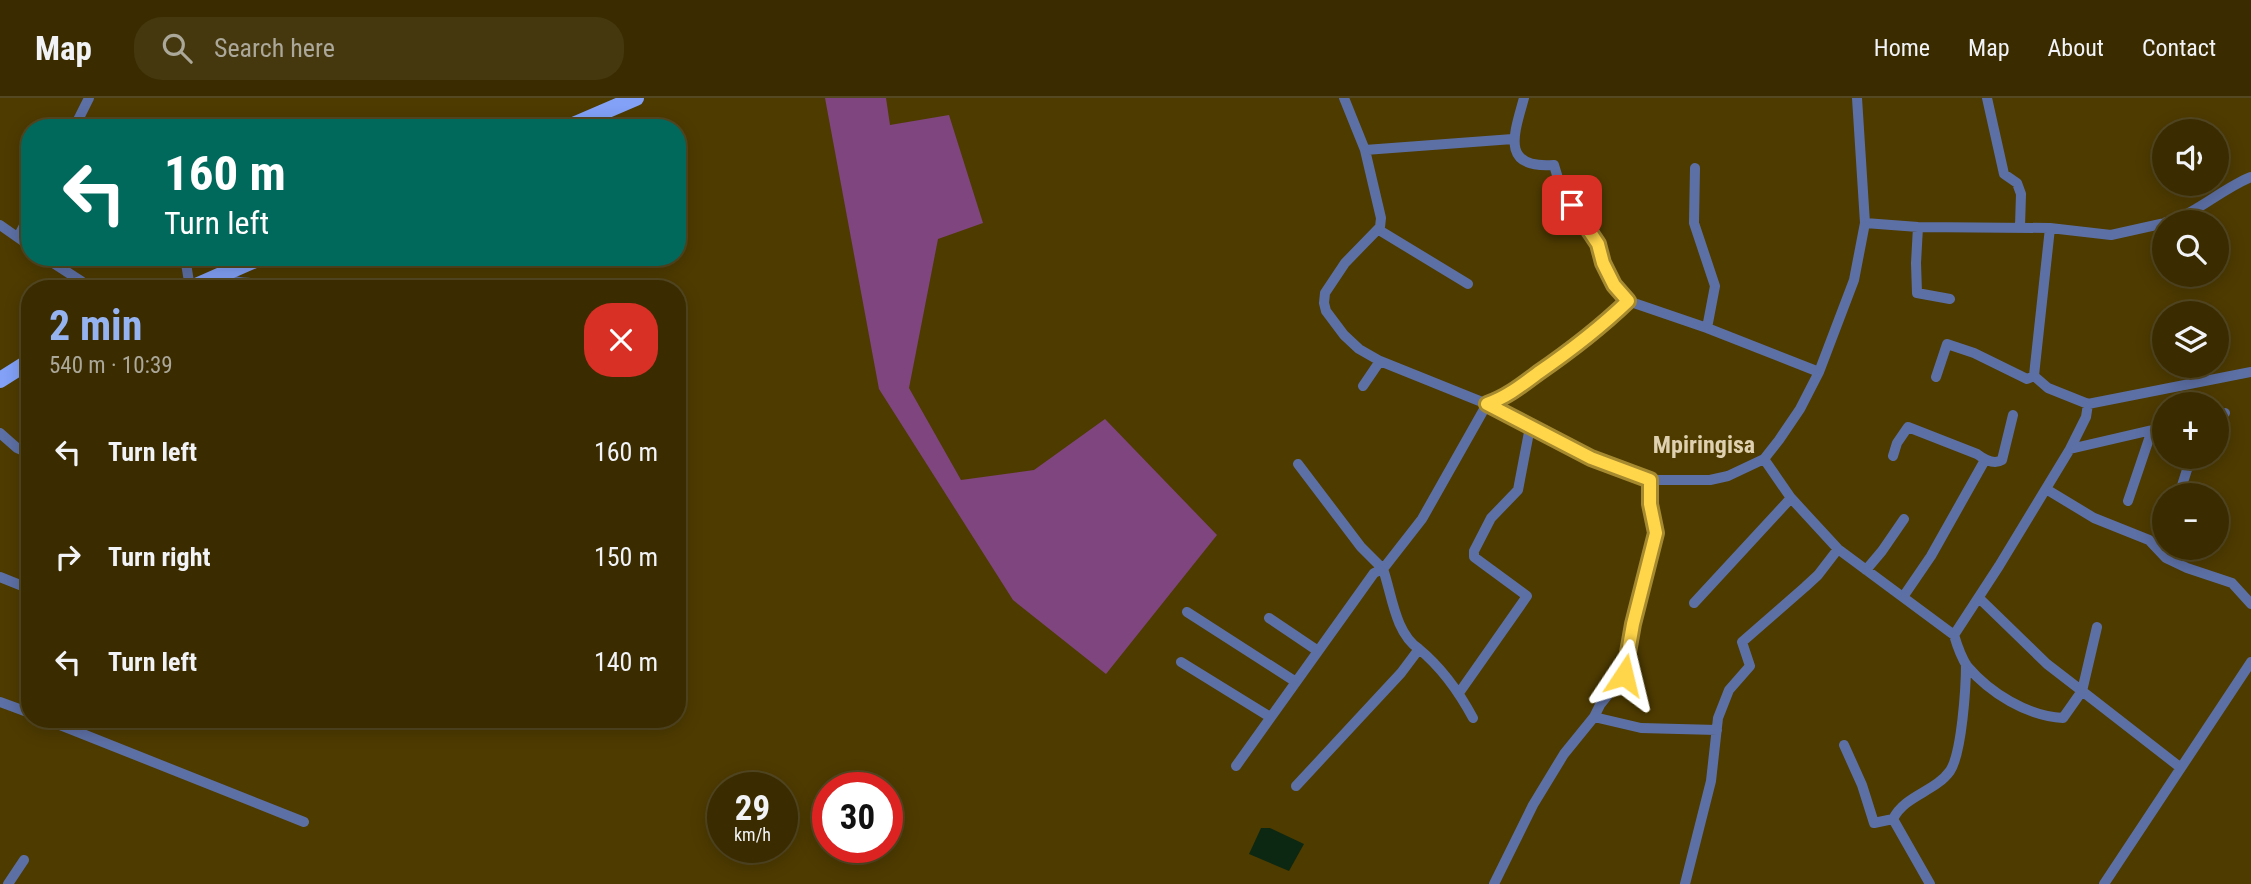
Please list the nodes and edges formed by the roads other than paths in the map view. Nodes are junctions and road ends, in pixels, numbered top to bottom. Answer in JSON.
{"nodes":[{"id":1,"x":89,"y":98,"type":"edge"},
{"id":2,"x":636,"y":98,"type":"edge"},
{"id":3,"x":1344,"y":98,"type":"edge"},
{"id":4,"x":1524,"y":98,"type":"edge"},
{"id":5,"x":1857,"y":98,"type":"edge"},
{"id":6,"x":1987,"y":98,"type":"edge"},
{"id":7,"x":78,"y":119,"type":"edge"},
{"id":8,"x":587,"y":119,"type":"edge"},
{"id":9,"x":1513,"y":139,"type":"junction"},
{"id":10,"x":1365,"y":150,"type":"junction"},
{"id":11,"x":1695,"y":169,"type":"dead end"},
{"id":12,"x":2251,"y":177,"type":"edge"},
{"id":13,"x":2194,"y":210,"type":"edge"},
{"id":14,"x":1865,"y":223,"type":"junction"},
{"id":15,"x":0,"y":225,"type":"edge"},
{"id":16,"x":2152,"y":225,"type":"edge"},
{"id":17,"x":2020,"y":226,"type":"junction"},
{"id":18,"x":1918,"y":227,"type":"junction"},
{"id":19,"x":2050,"y":228,"type":"junction"},
{"id":20,"x":1379,"y":230,"type":"junction"},
{"id":21,"x":21,"y":231,"type":"edge"},
{"id":22,"x":18,"y":237,"type":"junction"},
{"id":23,"x":21,"y":239,"type":"edge"},
{"id":24,"x":58,"y":266,"type":"edge"},
{"id":25,"x":242,"y":266,"type":"edge"},
{"id":26,"x":224,"y":274,"type":"junction"},
{"id":27,"x":79,"y":280,"type":"edge"},
{"id":28,"x":210,"y":280,"type":"edge"},
{"id":29,"x":230,"y":280,"type":"edge"},
{"id":30,"x":1468,"y":284,"type":"dead end"},
{"id":31,"x":1950,"y":299,"type":"dead end"},
{"id":32,"x":1628,"y":301,"type":"junction"},
{"id":33,"x":1707,"y":328,"type":"junction"},
{"id":34,"x":1380,"y":361,"type":"junction"},
{"id":35,"x":21,"y":367,"type":"edge"},
{"id":36,"x":1819,"y":372,"type":"junction"},
{"id":37,"x":2251,"y":372,"type":"edge"},
{"id":38,"x":2034,"y":376,"type":"junction"},
{"id":39,"x":1937,"y":377,"type":"dead end"},
{"id":40,"x":0,"y":380,"type":"edge"},
{"id":41,"x":1363,"y":386,"type":"dead end"},
{"id":42,"x":1487,"y":404,"type":"junction"},
{"id":43,"x":2088,"y":404,"type":"junction"},
{"id":44,"x":2012,"y":415,"type":"dead end"},
{"id":45,"x":1530,"y":426,"type":"junction"},
{"id":46,"x":2152,"y":430,"type":"joint"},
{"id":47,"x":0,"y":433,"type":"edge"},
{"id":48,"x":2070,"y":449,"type":"junction"},
{"id":49,"x":21,"y":450,"type":"edge"},
{"id":50,"x":1893,"y":456,"type":"dead end"},
{"id":51,"x":1764,"y":459,"type":"junction"},
{"id":52,"x":1985,"y":460,"type":"junction"},
{"id":53,"x":1298,"y":464,"type":"dead end"},
{"id":54,"x":1650,"y":480,"type":"junction"},
{"id":55,"x":2046,"y":488,"type":"junction"},
{"id":56,"x":1791,"y":498,"type":"junction"},
{"id":57,"x":2128,"y":501,"type":"dead end"},
{"id":58,"x":1904,"y":519,"type":"dead end"},
{"id":59,"x":1838,"y":549,"type":"junction"},
{"id":60,"x":1383,"y":569,"type":"junction"},
{"id":61,"x":1867,"y":570,"type":"junction"},
{"id":62,"x":0,"y":577,"type":"edge"},
{"id":63,"x":21,"y":585,"type":"edge"},
{"id":64,"x":1903,"y":597,"type":"junction"},
{"id":65,"x":1979,"y":598,"type":"junction"},
{"id":66,"x":1694,"y":603,"type":"dead end"},
{"id":67,"x":2251,"y":604,"type":"edge"},
{"id":68,"x":1187,"y":612,"type":"dead end"},
{"id":69,"x":1269,"y":618,"type":"dead end"},
{"id":70,"x":2097,"y":627,"type":"dead end"},
{"id":71,"x":1954,"y":635,"type":"junction"},
{"id":72,"x":1419,"y":649,"type":"junction"},
{"id":73,"x":1318,"y":651,"type":"junction"},
{"id":74,"x":1181,"y":662,"type":"dead end"},
{"id":75,"x":2251,"y":662,"type":"edge"},
{"id":76,"x":1966,"y":664,"type":"junction"},
{"id":77,"x":1296,"y":682,"type":"junction"},
{"id":78,"x":2082,"y":691,"type":"junction"},
{"id":79,"x":1459,"y":693,"type":"junction"},
{"id":80,"x":0,"y":702,"type":"edge"},
{"id":81,"x":21,"y":710,"type":"edge"},
{"id":82,"x":1270,"y":717,"type":"junction"},
{"id":83,"x":1594,"y":717,"type":"junction"},
{"id":84,"x":1473,"y":718,"type":"dead end"},
{"id":85,"x":68,"y":728,"type":"edge"},
{"id":86,"x":1717,"y":730,"type":"junction"},
{"id":87,"x":1844,"y":745,"type":"dead end"},
{"id":88,"x":1236,"y":766,"type":"dead end"},
{"id":89,"x":2181,"y":768,"type":"junction"},
{"id":90,"x":1296,"y":786,"type":"dead end"},
{"id":91,"x":1894,"y":819,"type":"junction"},
{"id":92,"x":304,"y":821,"type":"dead end"},
{"id":93,"x":24,"y":859,"type":"dead end"},
{"id":94,"x":8,"y":884,"type":"edge"},
{"id":95,"x":1494,"y":884,"type":"edge"},
{"id":96,"x":1685,"y":884,"type":"edge"},
{"id":97,"x":1930,"y":884,"type":"edge"},
{"id":98,"x":2104,"y":884,"type":"edge"}],
"edges":[{"from":1,"to":7,"type":"street"},
{"from":2,"to":8,"type":"main road"},
{"from":3,"to":10,"type":"street"},
{"from":4,"to":9,"type":"street"},
{"from":5,"to":14,"type":"street"},
{"from":6,"to":17,"type":"street"},
{"from":9,"to":10,"type":"street"},
{"from":9,"to":32,"type":"street"},
{"from":10,"to":20,"type":"street"},
{"from":11,"to":33,"type":"street"},
{"from":12,"to":13,"type":"street"},
{"from":14,"to":18,"type":"street"},
{"from":14,"to":36,"type":"street"},
{"from":15,"to":22,"type":"street"},
{"from":16,"to":19,"type":"street"},
{"from":17,"to":18,"type":"street"},
{"from":17,"to":19,"type":"street"},
{"from":18,"to":31,"type":"street"},
{"from":19,"to":38,"type":"street"},
{"from":20,"to":30,"type":"street"},
{"from":20,"to":34,"type":"street"},
{"from":21,"to":22,"type":"street"},
{"from":22,"to":23,"type":"street"},
{"from":24,"to":27,"type":"street"},
{"from":25,"to":26,"type":"main road"},
{"from":26,"to":28,"type":"main road"},
{"from":26,"to":29,"type":"street"},
{"from":32,"to":33,"type":"street"},
{"from":32,"to":42,"type":"street"},
{"from":33,"to":36,"type":"street"},
{"from":34,"to":41,"type":"street"},
{"from":34,"to":42,"type":"street"},
{"from":35,"to":40,"type":"main road"},
{"from":36,"to":51,"type":"street"},
{"from":37,"to":43,"type":"street"},
{"from":38,"to":39,"type":"street"},
{"from":38,"to":43,"type":"street"},
{"from":42,"to":45,"type":"street"},
{"from":42,"to":60,"type":"street"},
{"from":43,"to":48,"type":"street"},
{"from":44,"to":52,"type":"street"},
{"from":45,"to":54,"type":"street"},
{"from":45,"to":79,"type":"street"},
{"from":46,"to":48,"type":"street"},
{"from":46,"to":57,"type":"street"},
{"from":47,"to":49,"type":"street"},
{"from":48,"to":55,"type":"street"},
{"from":50,"to":52,"type":"street"},
{"from":51,"to":54,"type":"street"},
{"from":51,"to":56,"type":"street"},
{"from":52,"to":64,"type":"street"},
{"from":53,"to":60,"type":"street"},
{"from":54,"to":83,"type":"street"},
{"from":55,"to":65,"type":"street"},
{"from":55,"to":67,"type":"street"},
{"from":56,"to":59,"type":"street"},
{"from":56,"to":66,"type":"street"},
{"from":58,"to":61,"type":"street"},
{"from":59,"to":61,"type":"street"},
{"from":59,"to":86,"type":"street"},
{"from":60,"to":72,"type":"street"},
{"from":60,"to":73,"type":"street"},
{"from":61,"to":64,"type":"street"},
{"from":62,"to":63,"type":"street"},
{"from":64,"to":71,"type":"street"},
{"from":65,"to":71,"type":"street"},
{"from":65,"to":78,"type":"street"},
{"from":68,"to":77,"type":"street"},
{"from":69,"to":73,"type":"street"},
{"from":70,"to":78,"type":"street"},
{"from":71,"to":76,"type":"street"},
{"from":72,"to":79,"type":"street"},
{"from":72,"to":90,"type":"street"},
{"from":73,"to":77,"type":"street"},
{"from":74,"to":82,"type":"street"},
{"from":75,"to":89,"type":"street"},
{"from":76,"to":78,"type":"street"},
{"from":76,"to":91,"type":"street"},
{"from":77,"to":82,"type":"street"},
{"from":78,"to":89,"type":"street"},
{"from":79,"to":84,"type":"street"},
{"from":80,"to":81,"type":"street"},
{"from":82,"to":88,"type":"street"},
{"from":83,"to":86,"type":"street"},
{"from":83,"to":95,"type":"street"},
{"from":85,"to":92,"type":"street"},
{"from":86,"to":96,"type":"street"},
{"from":87,"to":91,"type":"street"},
{"from":89,"to":98,"type":"street"},
{"from":91,"to":97,"type":"street"},
{"from":93,"to":94,"type":"street"}]}
